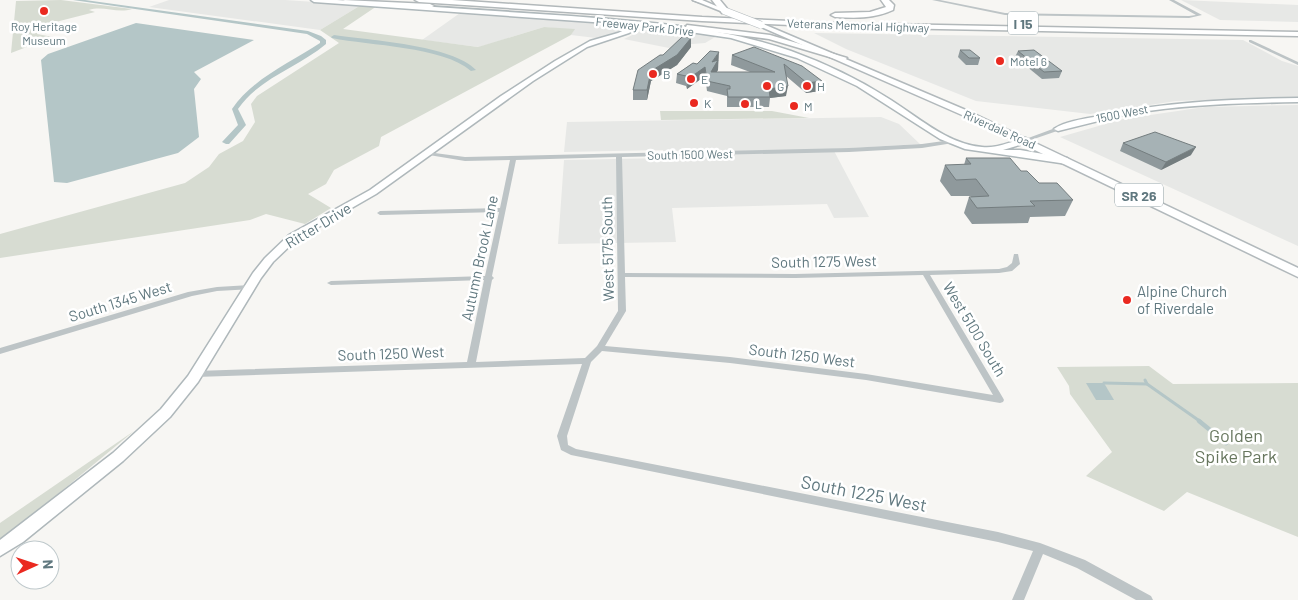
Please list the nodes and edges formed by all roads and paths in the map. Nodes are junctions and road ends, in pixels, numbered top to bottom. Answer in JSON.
{"nodes":[{"id":1,"x":314,"y":0,"type":"edge"},
{"id":2,"x":347,"y":0,"type":"edge"},
{"id":3,"x":382,"y":0,"type":"edge"},
{"id":4,"x":419,"y":0,"type":"edge"},
{"id":5,"x":542,"y":0,"type":"edge"},
{"id":6,"x":698,"y":0,"type":"edge"},
{"id":7,"x":716,"y":0,"type":"edge"},
{"id":8,"x":885,"y":0,"type":"edge"},
{"id":9,"x":934,"y":0,"type":"edge"},
{"id":10,"x":1171,"y":0,"type":"edge"},
{"id":11,"x":725,"y":11,"type":"junction"},
{"id":12,"x":748,"y":14,"type":"junction"},
{"id":13,"x":806,"y":15,"type":"dead end"},
{"id":14,"x":825,"y":15,"type":"dead end"},
{"id":15,"x":702,"y":19,"type":"junction"},
{"id":16,"x":1298,"y":27,"type":"edge"},
{"id":17,"x":635,"y":28,"type":"junction"},
{"id":18,"x":777,"y":31,"type":"junction"},
{"id":19,"x":740,"y":33,"type":"junction"},
{"id":20,"x":1298,"y":34,"type":"edge"},
{"id":21,"x":1250,"y":41,"type":"dead end"},
{"id":22,"x":844,"y":58,"type":"junction"},
{"id":23,"x":1298,"y":64,"type":"edge"},
{"id":24,"x":1298,"y":100,"type":"edge"},
{"id":25,"x":1058,"y":129,"type":"joint"},
{"id":26,"x":1026,"y":140,"type":"junction"},
{"id":27,"x":951,"y":142,"type":"junction"},
{"id":28,"x":990,"y":150,"type":"junction"},
{"id":29,"x":429,"y":153,"type":"junction"},
{"id":30,"x":619,"y":156,"type":"junction"},
{"id":31,"x":513,"y":158,"type":"junction"},
{"id":32,"x":1070,"y":161,"type":"junction"},
{"id":33,"x":503,"y":210,"type":"junction"},
{"id":34,"x":380,"y":213,"type":"dead end"},
{"id":35,"x":1016,"y":255,"type":"dead end"},
{"id":36,"x":925,"y":273,"type":"junction"},
{"id":37,"x":1298,"y":273,"type":"edge"},
{"id":38,"x":621,"y":275,"type":"junction"},
{"id":39,"x":490,"y":278,"type":"junction"},
{"id":40,"x":331,"y":283,"type":"dead end"},
{"id":41,"x":250,"y":288,"type":"junction"},
{"id":42,"x":600,"y":348,"type":"junction"},
{"id":43,"x":0,"y":351,"type":"edge"},
{"id":44,"x":586,"y":362,"type":"junction"},
{"id":45,"x":471,"y":364,"type":"junction"},
{"id":46,"x":196,"y":374,"type":"junction"},
{"id":47,"x":1000,"y":400,"type":"joint"},
{"id":48,"x":564,"y":447,"type":"joint"},
{"id":49,"x":1040,"y":548,"type":"junction"},
{"id":50,"x":0,"y":549,"type":"edge"},
{"id":51,"x":1018,"y":600,"type":"edge"},
{"id":52,"x":1147,"y":600,"type":"edge"}],
"edges":[{"from":1,"to":17,"type":"street","name":"Freeway Park Drive"},
{"from":2,"to":19,"type":"highway"},
{"from":3,"to":15,"type":"highway"},
{"from":4,"to":15,"type":"highway","name":"Veterans Memorial Highway","number":"I 15"},
{"from":5,"to":12,"type":"highway","name":"Veterans Memorial Highway","number":"I 15"},
{"from":6,"to":11,"type":"main road","name":"Riverdale Road","number":"SR 26"},
{"from":7,"to":11,"type":"highway"},
{"from":8,"to":14,"type":"highway"},
{"from":9,"to":10,"type":"street"},
{"from":11,"to":18,"type":"main road","name":"Riverdale Road","number":"SR 26","bridge":true},
{"from":12,"to":13,"type":"highway"},
{"from":12,"to":16,"type":"highway","name":"Veterans Memorial Highway","number":"I 15"},
{"from":15,"to":20,"type":"highway","name":"Veterans Memorial Highway","number":"I 15"},
{"from":17,"to":27,"type":"street","name":"Freeway Park Drive"},
{"from":17,"to":29,"type":"street","name":"Ritter Drive"},
{"from":18,"to":19,"type":"highway"},
{"from":18,"to":22,"type":"main road","name":"Riverdale Road","number":"SR 26"},
{"from":19,"to":22,"type":"highway"},
{"from":21,"to":23,"type":"street"},
{"from":22,"to":26,"type":"main road","name":"Riverdale Road","number":"SR 26"},
{"from":24,"to":25,"type":"street","name":"1500 West"},
{"from":25,"to":26,"type":"street","name":"1500 West"},
{"from":26,"to":28,"type":"street","name":"1500 West"},
{"from":26,"to":32,"type":"main road","name":"Riverdale Road","number":"SR 26"},
{"from":27,"to":28,"type":"street","name":"1500 West"},
{"from":27,"to":30,"type":"street","name":"South 1500 West"},
{"from":28,"to":32,"type":"street"},
{"from":29,"to":31,"type":"street","name":"South 1500 West"},
{"from":29,"to":41,"type":"street","name":"Ritter Drive"},
{"from":30,"to":31,"type":"street","name":"South 1500 West"},
{"from":30,"to":38,"type":"street","name":"West 5175 South"},
{"from":31,"to":33,"type":"street","name":"Autumn Brook Lane"},
{"from":32,"to":37,"type":"main road","name":"Riverdale Road","number":"SR 26"},
{"from":33,"to":34,"type":"street"},
{"from":33,"to":39,"type":"street","name":"Autumn Brook Lane"},
{"from":35,"to":36,"type":"street","name":"South 1275 West"},
{"from":36,"to":38,"type":"street","name":"South 1275 West"},
{"from":36,"to":47,"type":"street","name":"West 5100 South"},
{"from":38,"to":42,"type":"street","name":"West 5175 South"},
{"from":39,"to":40,"type":"street"},
{"from":39,"to":45,"type":"street","name":"Autumn Brook Lane"},
{"from":41,"to":43,"type":"street","name":"South 1345 West"},
{"from":41,"to":46,"type":"street","name":"Ritter Drive"},
{"from":42,"to":44,"type":"street","name":"West 5175 South"},
{"from":42,"to":47,"type":"street","name":"South 1250 West"},
{"from":44,"to":45,"type":"street","name":"South 1250 West"},
{"from":44,"to":48,"type":"street","name":"West 5175 South"},
{"from":45,"to":46,"type":"street","name":"South 1250 West"},
{"from":46,"to":50,"type":"street","name":"Ritter Drive"},
{"from":48,"to":49,"type":"street","name":"South 1225 West"},
{"from":49,"to":51,"type":"street"},
{"from":49,"to":52,"type":"street","name":"South 1225 West"}]}
